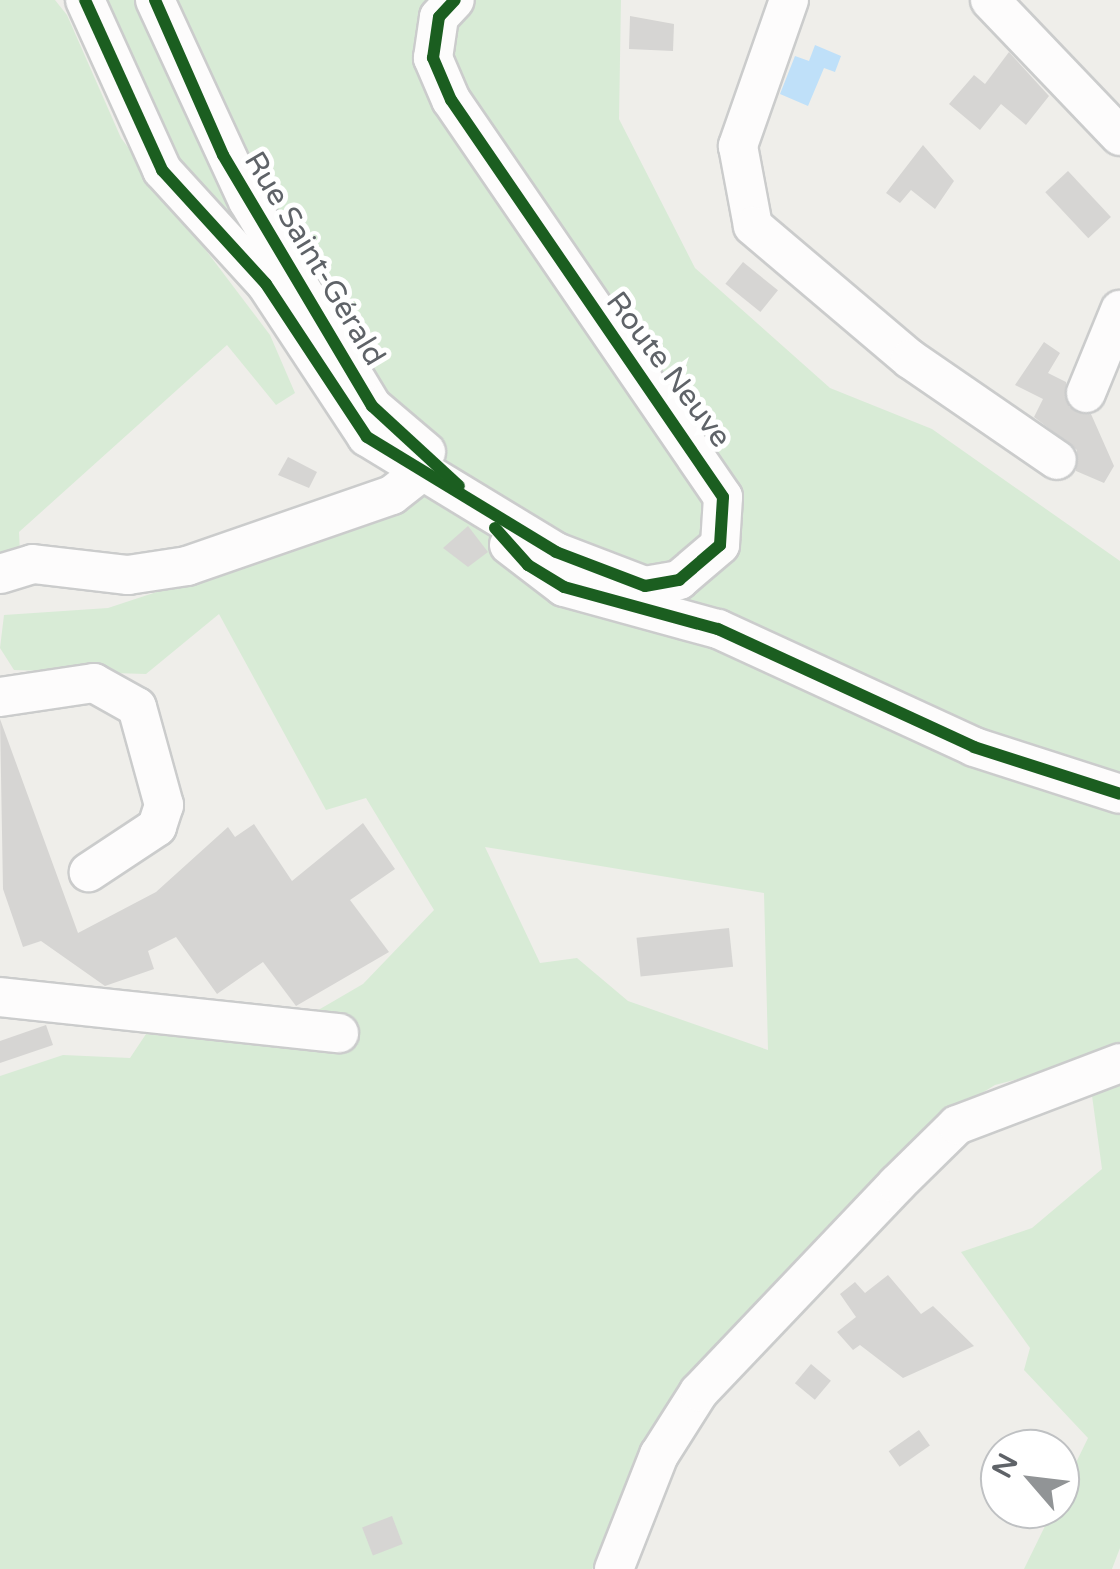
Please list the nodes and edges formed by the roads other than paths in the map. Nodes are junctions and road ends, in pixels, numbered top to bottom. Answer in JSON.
{"nodes":[{"id":1,"x":85,"y":0,"type":"edge"},
{"id":2,"x":155,"y":0,"type":"edge"},
{"id":3,"x":454,"y":0,"type":"edge"},
{"id":4,"x":789,"y":0,"type":"edge"},
{"id":5,"x":990,"y":0,"type":"edge"},
{"id":6,"x":1120,"y":136,"type":"edge"},
{"id":7,"x":1120,"y":310,"type":"edge"},
{"id":8,"x":1086,"y":393,"type":"dead end"},
{"id":9,"x":1056,"y":460,"type":"dead end"},
{"id":10,"x":420,"y":474,"type":"junction"},
{"id":11,"x":479,"y":508,"type":"junction"},
{"id":12,"x":0,"y":574,"type":"edge"},
{"id":13,"x":0,"y":697,"type":"edge"},
{"id":14,"x":1120,"y":794,"type":"edge"},
{"id":15,"x":89,"y":872,"type":"dead end"},
{"id":16,"x":0,"y":998,"type":"edge"},
{"id":17,"x":339,"y":1033,"type":"dead end"},
{"id":18,"x":1120,"y":1063,"type":"edge"},
{"id":19,"x":614,"y":1569,"type":"edge"}],
"edges":[{"from":1,"to":10,"type":"street","name":"Route Neuve"},
{"from":2,"to":11,"type":"street","name":"Rue Saint-Gérald"},
{"from":3,"to":11,"type":"street","name":"Route Neuve"},
{"from":4,"to":9,"type":"street"},
{"from":5,"to":6,"type":"street"},
{"from":7,"to":8,"type":"street"},
{"from":10,"to":11,"type":"street","name":"Route Neuve"},
{"from":10,"to":12,"type":"street"},
{"from":11,"to":14,"type":"street"},
{"from":13,"to":15,"type":"street"},
{"from":16,"to":17,"type":"street"},
{"from":18,"to":19,"type":"street"}]}
